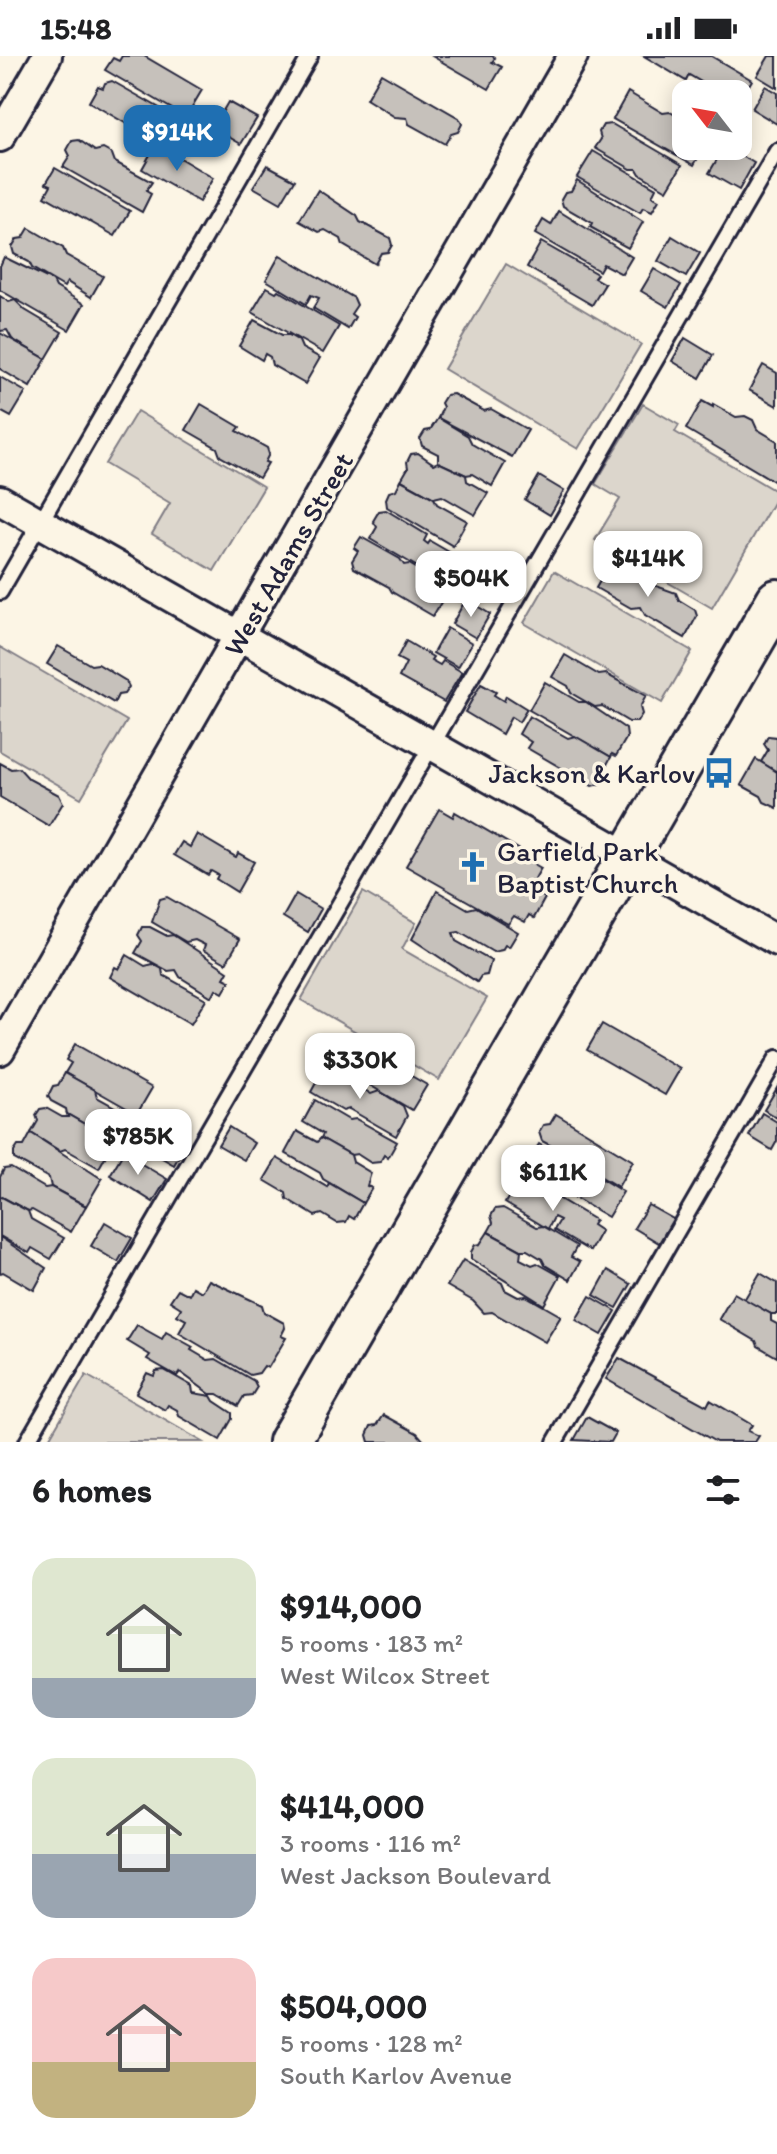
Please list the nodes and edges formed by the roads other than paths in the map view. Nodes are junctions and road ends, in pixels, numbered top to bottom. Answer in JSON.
{"nodes":[{"id":1,"x":47,"y":56,"type":"edge"},
{"id":2,"x":310,"y":56,"type":"edge"},
{"id":3,"x":573,"y":56,"type":"edge"},
{"id":4,"x":0,"y":137,"type":"edge"},
{"id":5,"x":777,"y":151,"type":"edge"},
{"id":6,"x":0,"y":500,"type":"edge"},
{"id":7,"x":40,"y":523,"type":"junction"},
{"id":8,"x":0,"y":592,"type":"edge"},
{"id":9,"x":777,"y":600,"type":"edge"},
{"id":10,"x":241,"y":637,"type":"junction"},
{"id":11,"x":431,"y":745,"type":"junction"},
{"id":12,"x":628,"y":857,"type":"junction"},
{"id":13,"x":777,"y":941,"type":"edge"},
{"id":14,"x":0,"y":1050,"type":"edge"},
{"id":15,"x":777,"y":1058,"type":"edge"},
{"id":16,"x":27,"y":1442,"type":"edge"},
{"id":17,"x":289,"y":1442,"type":"edge"},
{"id":18,"x":555,"y":1442,"type":"edge"}],
"edges":[{"from":1,"to":4,"type":"street"},
{"from":2,"to":7,"type":"lane"},
{"from":3,"to":10,"type":"street","name":"West Adams Street"},
{"from":5,"to":11,"type":"lane"},
{"from":6,"to":7,"type":"street"},
{"from":7,"to":8,"type":"lane"},
{"from":7,"to":10,"type":"street"},
{"from":9,"to":12,"type":"street"},
{"from":10,"to":11,"type":"street"},
{"from":10,"to":14,"type":"street","name":"West Adams Street"},
{"from":11,"to":12,"type":"street"},
{"from":11,"to":16,"type":"lane"},
{"from":12,"to":13,"type":"street"},
{"from":12,"to":17,"type":"street"},
{"from":15,"to":18,"type":"lane"}]}
